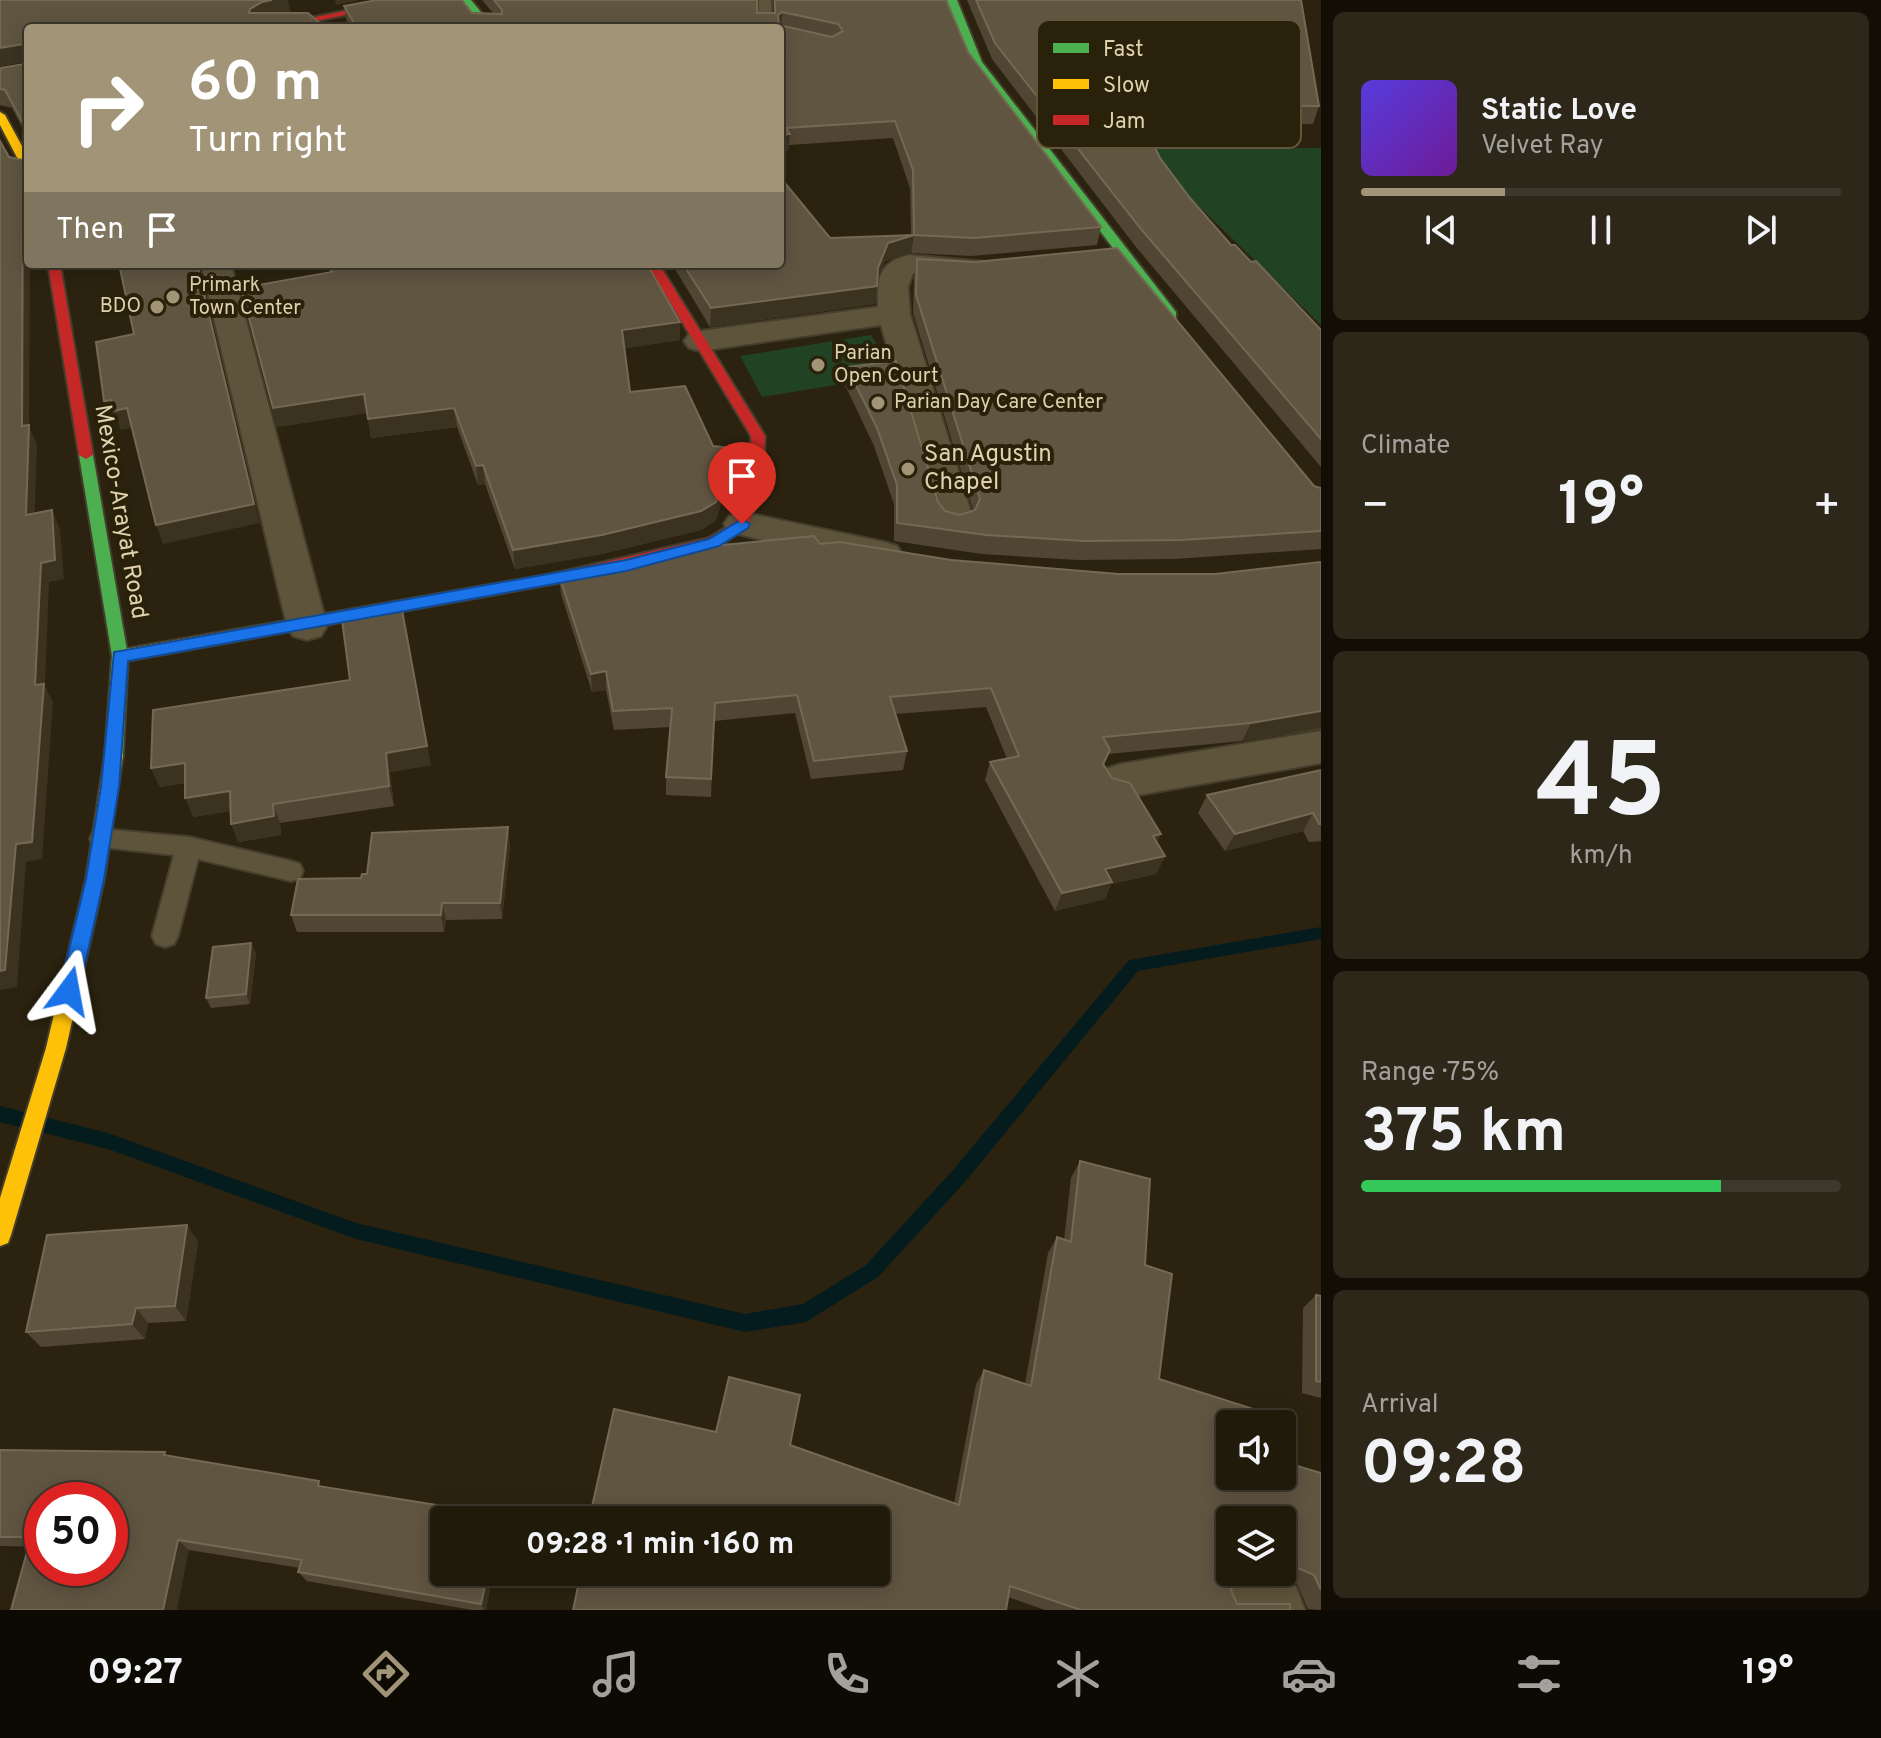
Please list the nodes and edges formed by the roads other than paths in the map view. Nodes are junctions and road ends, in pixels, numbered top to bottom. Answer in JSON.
{"nodes":[{"id":1,"x":413,"y":0,"type":"edge"},
{"id":2,"x":466,"y":0,"type":"edge"},
{"id":3,"x":765,"y":0,"type":"edge"},
{"id":4,"x":952,"y":0,"type":"edge"},
{"id":5,"x":288,"y":24,"type":"edge"},
{"id":6,"x":486,"y":24,"type":"edge"},
{"id":7,"x":765,"y":24,"type":"edge"},
{"id":8,"x":0,"y":115,"type":"edge"},
{"id":9,"x":24,"y":160,"type":"edge"},
{"id":10,"x":1012,"y":265,"type":"edge"},
{"id":11,"x":55,"y":268,"type":"edge"},
{"id":12,"x":217,"y":268,"type":"edge"},
{"id":13,"x":655,"y":268,"type":"edge"},
{"id":14,"x":894,"y":314,"type":"junction"},
{"id":15,"x":1182,"y":329,"type":"edge"},
{"id":16,"x":700,"y":341,"type":"junction"},
{"id":17,"x":955,"y":519,"type":"edge"},
{"id":18,"x":742,"y":524,"type":"junction"},
{"id":19,"x":919,"y":561,"type":"edge"},
{"id":20,"x":307,"y":626,"type":"junction"},
{"id":21,"x":120,"y":656,"type":"junction"},
{"id":22,"x":1321,"y":747,"type":"edge"},
{"id":23,"x":1121,"y":781,"type":"edge"},
{"id":24,"x":102,"y":839,"type":"junction"},
{"id":25,"x":189,"y":847,"type":"junction"},
{"id":26,"x":291,"y":871,"type":"dead end"},
{"id":27,"x":165,"y":936,"type":"dead end"},
{"id":28,"x":0,"y":1235,"type":"edge"}],
"edges":[{"from":1,"to":5,"type":"main road"},
{"from":2,"to":6,"type":"main road"},
{"from":3,"to":7,"type":"lane"},
{"from":4,"to":15,"type":"main road"},
{"from":8,"to":9,"type":"main road"},
{"from":10,"to":14,"type":"street"},
{"from":11,"to":21,"type":"main road","name":"Mexico-Arayat Road"},
{"from":12,"to":20,"type":"street"},
{"from":13,"to":16,"type":"main road"},
{"from":14,"to":16,"type":"street"},
{"from":14,"to":17,"type":"street"},
{"from":16,"to":18,"type":"main road"},
{"from":18,"to":19,"type":"street"},
{"from":18,"to":20,"type":"main road"},
{"from":20,"to":21,"type":"main road"},
{"from":21,"to":24,"type":"main road","name":"Mexico-Arayat Road"},
{"from":22,"to":23,"type":"street"},
{"from":24,"to":25,"type":"lane"},
{"from":24,"to":28,"type":"main road","name":"Mexico-Arayat Road"},
{"from":25,"to":26,"type":"lane"},
{"from":25,"to":27,"type":"lane"}]}
